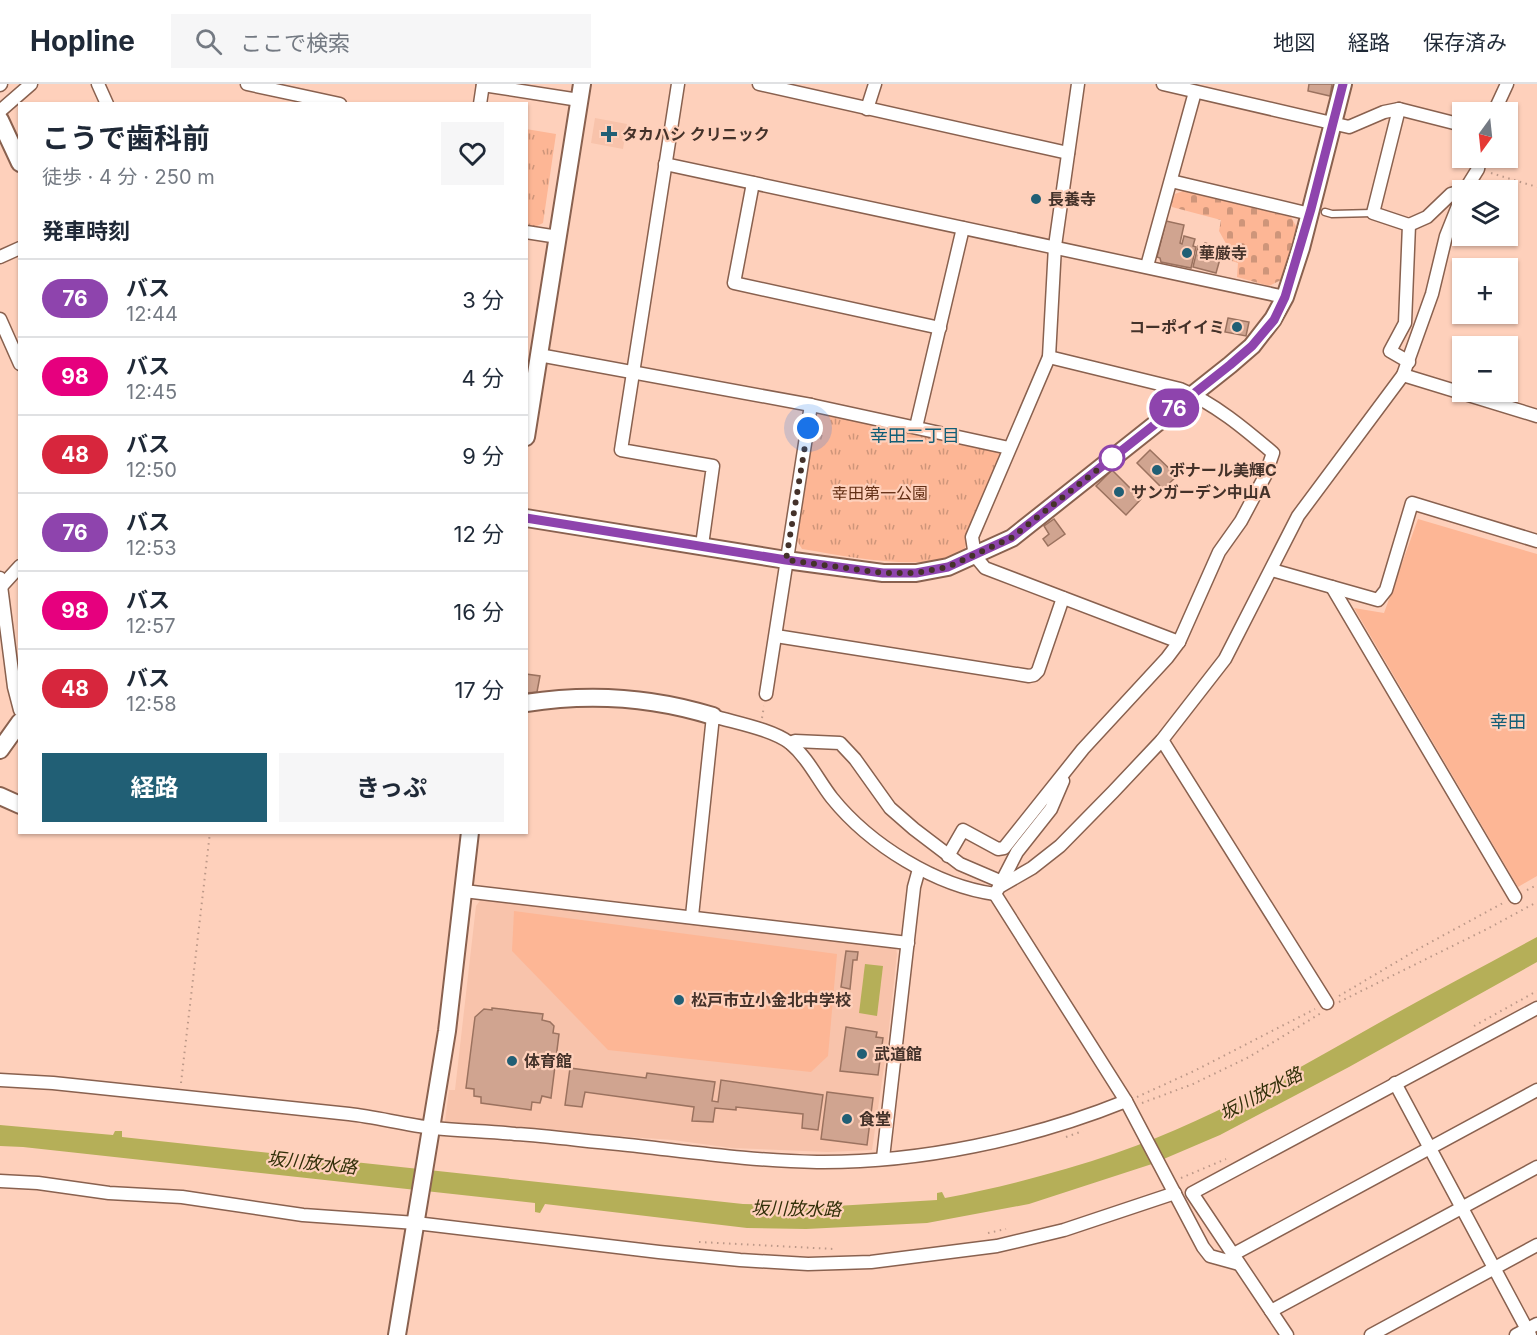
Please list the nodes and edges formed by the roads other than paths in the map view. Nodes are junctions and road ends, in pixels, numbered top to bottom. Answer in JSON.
{"nodes":[{"id":1,"x":31,"y":84,"type":"edge"},
{"id":2,"x":98,"y":84,"type":"edge"},
{"id":3,"x":247,"y":84,"type":"edge"},
{"id":4,"x":483,"y":84,"type":"edge"},
{"id":5,"x":678,"y":84,"type":"edge"},
{"id":6,"x":759,"y":84,"type":"edge"},
{"id":7,"x":875,"y":84,"type":"edge"},
{"id":8,"x":1078,"y":84,"type":"edge"},
{"id":9,"x":1163,"y":84,"type":"edge"},
{"id":10,"x":1343,"y":84,"type":"edge"},
{"id":11,"x":1507,"y":84,"type":"edge"},
{"id":12,"x":773,"y":85,"type":"edge"},
{"id":13,"x":581,"y":92,"type":"edge"},
{"id":14,"x":1195,"y":92,"type":"junction"},
{"id":15,"x":320,"y":101,"type":"edge"},
{"id":16,"x":106,"y":102,"type":"edge"},
{"id":17,"x":480,"y":102,"type":"edge"},
{"id":18,"x":1499,"y":102,"type":"edge"},
{"id":19,"x":867,"y":109,"type":"junction"},
{"id":20,"x":1399,"y":109,"type":"junction"},
{"id":21,"x":0,"y":111,"type":"edge"},
{"id":22,"x":0,"y":120,"type":"edge"},
{"id":23,"x":1452,"y":122,"type":"edge"},
{"id":24,"x":1333,"y":124,"type":"junction"},
{"id":25,"x":1068,"y":153,"type":"junction"},
{"id":26,"x":18,"y":159,"type":"edge"},
{"id":27,"x":665,"y":164,"type":"junction"},
{"id":28,"x":1171,"y":181,"type":"junction"},
{"id":29,"x":753,"y":183,"type":"junction"},
{"id":30,"x":1452,"y":194,"type":"edge"},
{"id":31,"x":1318,"y":213,"type":"junction"},
{"id":32,"x":1373,"y":213,"type":"junction"},
{"id":33,"x":1452,"y":221,"type":"edge"},
{"id":34,"x":1409,"y":225,"type":"junction"},
{"id":35,"x":963,"y":228,"type":"junction"},
{"id":36,"x":528,"y":232,"type":"edge"},
{"id":37,"x":558,"y":237,"type":"junction"},
{"id":38,"x":1055,"y":246,"type":"junction"},
{"id":39,"x":18,"y":249,"type":"edge"},
{"id":40,"x":0,"y":257,"type":"edge"},
{"id":41,"x":1147,"y":266,"type":"junction"},
{"id":42,"x":1285,"y":297,"type":"junction"},
{"id":43,"x":0,"y":319,"type":"edge"},
{"id":44,"x":940,"y":328,"type":"junction"},
{"id":45,"x":539,"y":355,"type":"junction"},
{"id":46,"x":1049,"y":357,"type":"junction"},
{"id":47,"x":18,"y":360,"type":"edge"},
{"id":48,"x":1409,"y":362,"type":"junction"},
{"id":49,"x":632,"y":371,"type":"junction"},
{"id":50,"x":1403,"y":375,"type":"junction"},
{"id":51,"x":1192,"y":394,"type":"junction"},
{"id":52,"x":812,"y":405,"type":"junction"},
{"id":53,"x":1537,"y":416,"type":"edge"},
{"id":54,"x":528,"y":424,"type":"edge"},
{"id":55,"x":916,"y":427,"type":"junction"},
{"id":56,"x":1009,"y":448,"type":"junction"},
{"id":57,"x":528,"y":518,"type":"edge"},
{"id":58,"x":1537,"y":540,"type":"edge"},
{"id":59,"x":702,"y":545,"type":"junction"},
{"id":60,"x":975,"y":556,"type":"junction"},
{"id":61,"x":786,"y":560,"type":"junction"},
{"id":62,"x":18,"y":568,"type":"edge"},
{"id":63,"x":1272,"y":570,"type":"junction"},
{"id":64,"x":0,"y":584,"type":"edge"},
{"id":65,"x":1332,"y":587,"type":"junction"},
{"id":66,"x":1063,"y":598,"type":"junction"},
{"id":67,"x":776,"y":636,"type":"junction"},
{"id":68,"x":1179,"y":642,"type":"junction"},
{"id":69,"x":766,"y":694,"type":"road end"},
{"id":70,"x":18,"y":702,"type":"edge"},
{"id":71,"x":528,"y":703,"type":"edge"},
{"id":72,"x":712,"y":716,"type":"junction"},
{"id":73,"x":18,"y":725,"type":"edge"},
{"id":74,"x":1162,"y":740,"type":"junction"},
{"id":75,"x":790,"y":743,"type":"junction"},
{"id":76,"x":0,"y":750,"type":"edge"},
{"id":77,"x":1069,"y":767,"type":"junction"},
{"id":78,"x":0,"y":796,"type":"edge"},
{"id":79,"x":18,"y":804,"type":"edge"},
{"id":80,"x":470,"y":834,"type":"edge"},
{"id":81,"x":948,"y":856,"type":"junction"},
{"id":82,"x":919,"y":869,"type":"junction"},
{"id":83,"x":999,"y":888,"type":"junction"},
{"id":84,"x":464,"y":891,"type":"junction"},
{"id":85,"x":1515,"y":897,"type":"dead end"},
{"id":86,"x":692,"y":916,"type":"junction"},
{"id":87,"x":908,"y":943,"type":"junction"},
{"id":88,"x":1327,"y":1003,"type":"dead end"},
{"id":89,"x":1537,"y":1008,"type":"edge"},
{"id":90,"x":0,"y":1080,"type":"edge"},
{"id":91,"x":1395,"y":1083,"type":"junction"},
{"id":92,"x":1537,"y":1090,"type":"edge"},
{"id":93,"x":1128,"y":1104,"type":"junction"},
{"id":94,"x":430,"y":1132,"type":"junction"},
{"id":95,"x":1429,"y":1147,"type":"junction"},
{"id":96,"x":883,"y":1158,"type":"junction"},
{"id":97,"x":1537,"y":1167,"type":"edge"},
{"id":98,"x":0,"y":1181,"type":"edge"},
{"id":99,"x":1172,"y":1188,"type":"junction"},
{"id":100,"x":1461,"y":1208,"type":"junction"},
{"id":101,"x":416,"y":1219,"type":"junction"},
{"id":102,"x":1537,"y":1245,"type":"edge"},
{"id":103,"x":1235,"y":1259,"type":"junction"},
{"id":104,"x":1495,"y":1268,"type":"junction"},
{"id":105,"x":1271,"y":1311,"type":"junction"},
{"id":106,"x":1528,"y":1331,"type":"edge"},
{"id":107,"x":397,"y":1335,"type":"edge"},
{"id":108,"x":1287,"y":1335,"type":"edge"},
{"id":109,"x":1371,"y":1335,"type":"edge"}],
"edges":[{"from":1,"to":21,"type":"street"},
{"from":2,"to":16,"type":"street"},
{"from":3,"to":15,"type":"street"},
{"from":4,"to":13,"type":"street"},
{"from":4,"to":17,"type":"street"},
{"from":5,"to":27,"type":"street"},
{"from":6,"to":12,"type":"street"},
{"from":7,"to":19,"type":"street"},
{"from":8,"to":25,"type":"street"},
{"from":9,"to":14,"type":"street"},
{"from":10,"to":24,"type":"street"},
{"from":11,"to":18,"type":"street"},
{"from":12,"to":19,"type":"street"},
{"from":13,"to":37,"type":"street"},
{"from":14,"to":24,"type":"street"},
{"from":14,"to":28,"type":"street"},
{"from":19,"to":25,"type":"street"},
{"from":20,"to":23,"type":"street"},
{"from":20,"to":24,"type":"street"},
{"from":20,"to":32,"type":"street"},
{"from":22,"to":26,"type":"street"},
{"from":24,"to":31,"type":"street"},
{"from":25,"to":38,"type":"street"},
{"from":27,"to":29,"type":"street"},
{"from":27,"to":49,"type":"street"},
{"from":28,"to":31,"type":"street"},
{"from":28,"to":41,"type":"street"},
{"from":29,"to":35,"type":"street"},
{"from":29,"to":44,"type":"street"},
{"from":30,"to":34,"type":"street"},
{"from":31,"to":32,"type":"lane"},
{"from":31,"to":42,"type":"street"},
{"from":32,"to":34,"type":"street"},
{"from":33,"to":48,"type":"street"},
{"from":34,"to":48,"type":"street"},
{"from":35,"to":38,"type":"street"},
{"from":35,"to":44,"type":"street"},
{"from":36,"to":37,"type":"street"},
{"from":37,"to":45,"type":"street"},
{"from":38,"to":41,"type":"street"},
{"from":38,"to":46,"type":"street"},
{"from":39,"to":40,"type":"street"},
{"from":41,"to":42,"type":"street"},
{"from":42,"to":51,"type":"street"},
{"from":43,"to":47,"type":"street"},
{"from":44,"to":55,"type":"street"},
{"from":45,"to":49,"type":"street"},
{"from":45,"to":54,"type":"street"},
{"from":46,"to":51,"type":"street"},
{"from":46,"to":56,"type":"street"},
{"from":48,"to":50,"type":"street"},
{"from":49,"to":52,"type":"street"},
{"from":49,"to":59,"type":"street"},
{"from":50,"to":53,"type":"street"},
{"from":50,"to":63,"type":"street"},
{"from":51,"to":60,"type":"street"},
{"from":51,"to":68,"type":"street"},
{"from":52,"to":55,"type":"street"},
{"from":52,"to":61,"type":"street"},
{"from":55,"to":56,"type":"street"},
{"from":56,"to":60,"type":"street"},
{"from":57,"to":59,"type":"street"},
{"from":58,"to":65,"type":"street"},
{"from":59,"to":61,"type":"street"},
{"from":60,"to":61,"type":"street"},
{"from":60,"to":66,"type":"street"},
{"from":61,"to":67,"type":"street"},
{"from":62,"to":64,"type":"street"},
{"from":63,"to":65,"type":"street"},
{"from":63,"to":74,"type":"street"},
{"from":64,"to":70,"type":"street"},
{"from":65,"to":85,"type":"street"},
{"from":66,"to":67,"type":"street"},
{"from":66,"to":68,"type":"street"},
{"from":67,"to":69,"type":"street"},
{"from":68,"to":77,"type":"street"},
{"from":71,"to":72,"type":"street"},
{"from":72,"to":75,"type":"street"},
{"from":72,"to":86,"type":"street"},
{"from":73,"to":76,"type":"street"},
{"from":74,"to":83,"type":"street"},
{"from":74,"to":88,"type":"street"},
{"from":75,"to":81,"type":"street"},
{"from":75,"to":82,"type":"street"},
{"from":77,"to":81,"type":"street"},
{"from":77,"to":83,"type":"street"},
{"from":78,"to":79,"type":"street"},
{"from":80,"to":84,"type":"street"},
{"from":81,"to":83,"type":"street"},
{"from":82,"to":83,"type":"street"},
{"from":82,"to":87,"type":"street"},
{"from":83,"to":93,"type":"street"},
{"from":84,"to":86,"type":"street"},
{"from":84,"to":94,"type":"street"},
{"from":86,"to":87,"type":"street"},
{"from":87,"to":96,"type":"street"},
{"from":89,"to":91,"type":"street"},
{"from":90,"to":94,"type":"street"},
{"from":91,"to":95,"type":"street"},
{"from":91,"to":103,"type":"street"},
{"from":92,"to":95,"type":"street"},
{"from":93,"to":96,"type":"street"},
{"from":93,"to":99,"type":"street"},
{"from":94,"to":96,"type":"street"},
{"from":94,"to":101,"type":"street"},
{"from":95,"to":100,"type":"street"},
{"from":95,"to":103,"type":"street"},
{"from":97,"to":100,"type":"street"},
{"from":98,"to":101,"type":"street"},
{"from":99,"to":101,"type":"street"},
{"from":99,"to":103,"type":"street"},
{"from":100,"to":104,"type":"street"},
{"from":100,"to":105,"type":"street"},
{"from":101,"to":107,"type":"street"},
{"from":102,"to":104,"type":"street"},
{"from":103,"to":105,"type":"street"},
{"from":104,"to":106,"type":"street"},
{"from":104,"to":109,"type":"street"},
{"from":105,"to":108,"type":"street"}]}
